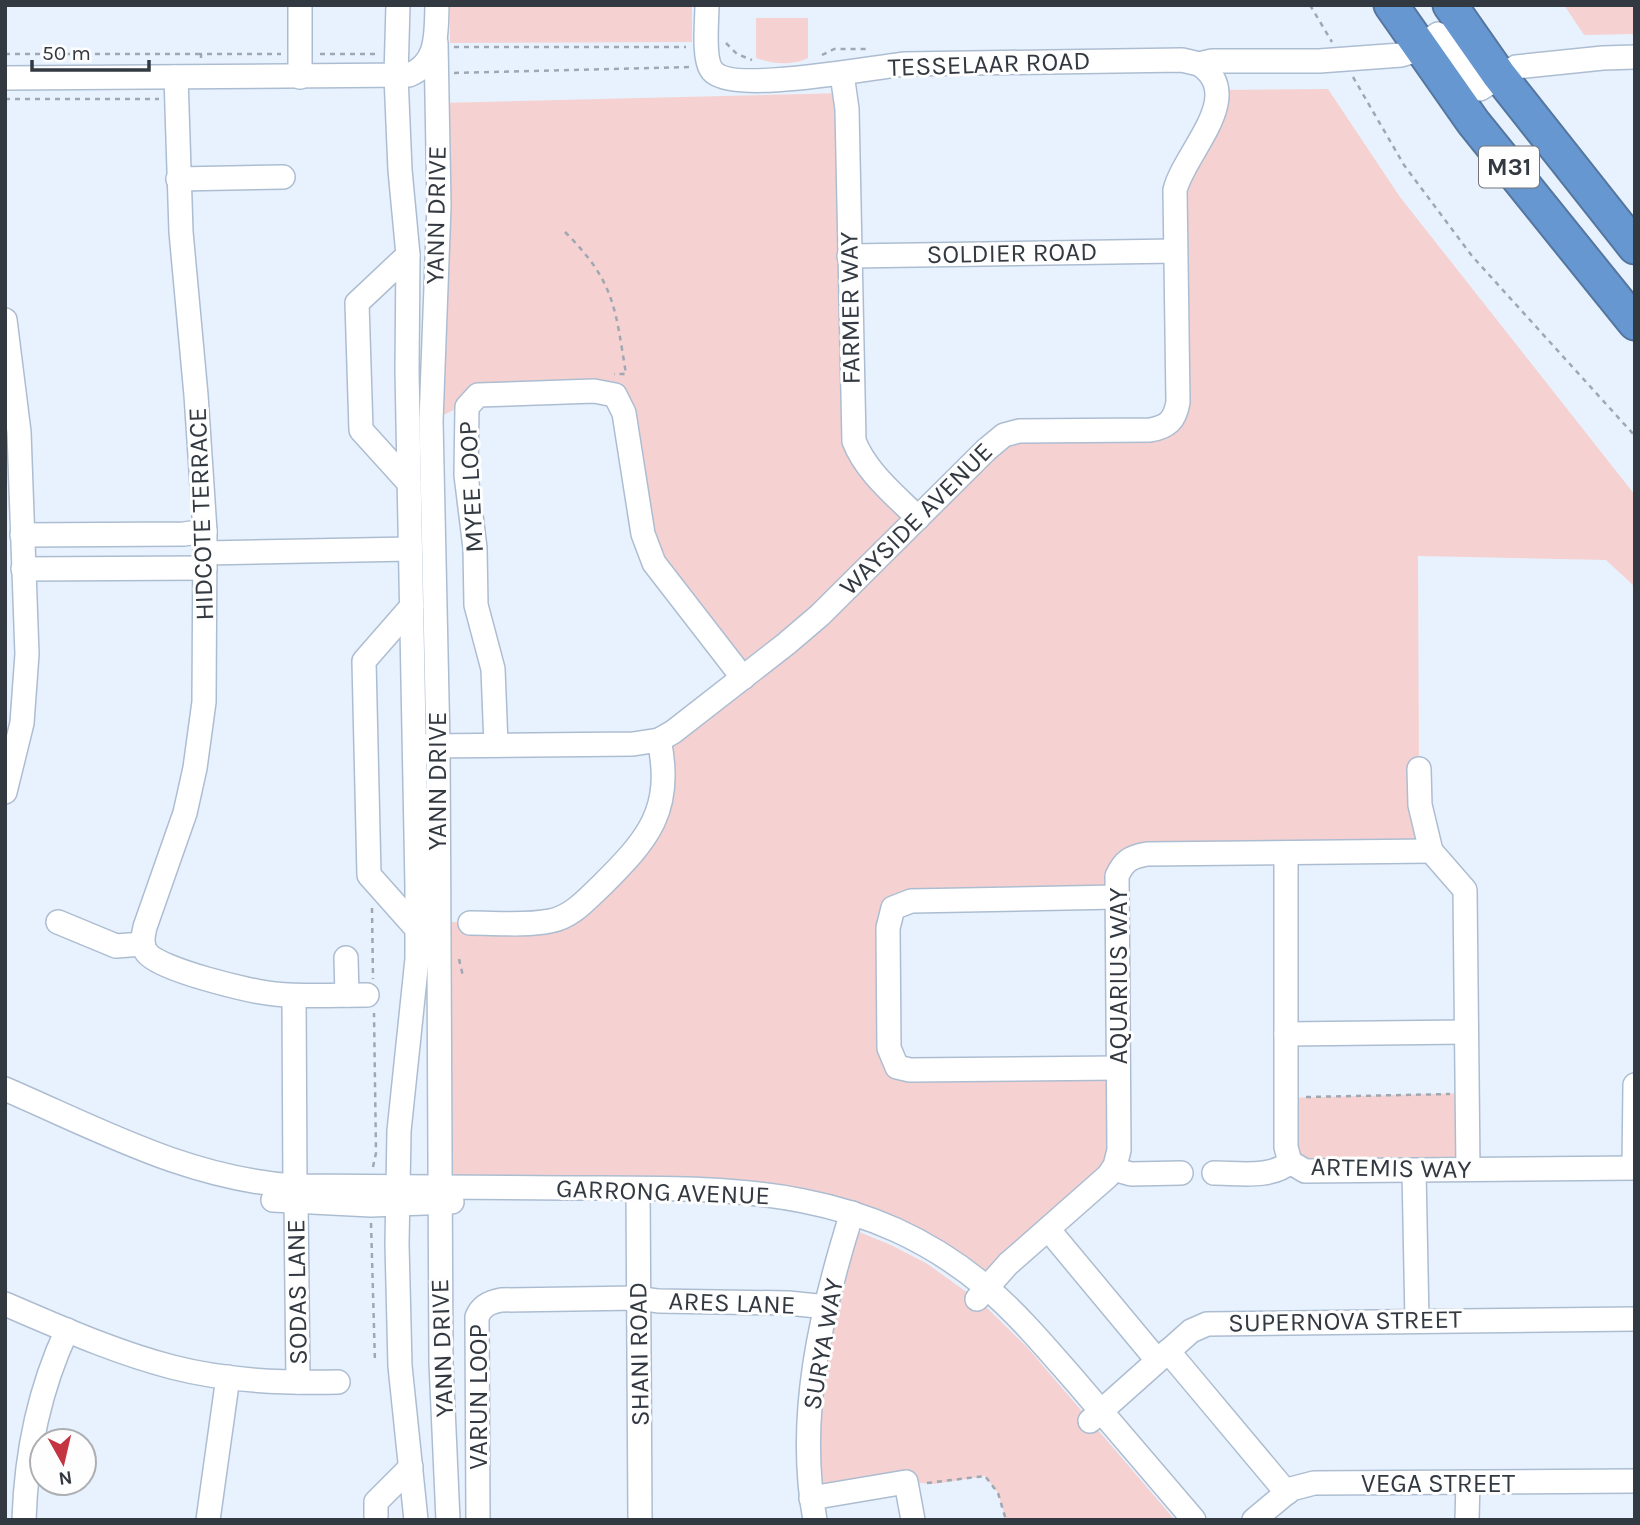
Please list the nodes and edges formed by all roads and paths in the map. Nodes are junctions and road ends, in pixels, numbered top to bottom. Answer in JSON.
{"nodes":[{"id":1,"x":300,"y":5,"type":"edge"},
{"id":2,"x":398,"y":5,"type":"edge"},
{"id":3,"x":437,"y":5,"type":"edge"},
{"id":4,"x":707,"y":5,"type":"edge"},
{"id":5,"x":1310,"y":5,"type":"edge"},
{"id":6,"x":1391,"y":5,"type":"edge"},
{"id":7,"x":1450,"y":5,"type":"edge"},
{"id":8,"x":446,"y":45,"type":"junction"},
{"id":9,"x":1419,"y":47,"type":"junction"},
{"id":10,"x":5,"y":54,"type":"edge"},
{"id":11,"x":201,"y":54,"type":"dead end"},
{"id":12,"x":1635,"y":57,"type":"edge"},
{"id":13,"x":1343,"y":60,"type":"junction"},
{"id":14,"x":710,"y":62,"type":"junction"},
{"id":15,"x":1199,"y":64,"type":"junction"},
{"id":16,"x":438,"y":73,"type":"junction"},
{"id":17,"x":842,"y":74,"type":"junction"},
{"id":18,"x":1499,"y":75,"type":"junction"},
{"id":19,"x":396,"y":76,"type":"junction"},
{"id":20,"x":176,"y":77,"type":"junction"},
{"id":21,"x":300,"y":77,"type":"junction"},
{"id":22,"x":5,"y":78,"type":"edge"},
{"id":23,"x":283,"y":177,"type":"dead end"},
{"id":24,"x":178,"y":179,"type":"junction"},
{"id":25,"x":565,"y":232,"type":"dead end"},
{"id":26,"x":1635,"y":247,"type":"edge"},
{"id":27,"x":1175,"y":251,"type":"junction"},
{"id":28,"x":408,"y":254,"type":"junction"},
{"id":29,"x":849,"y":256,"type":"junction"},
{"id":30,"x":5,"y":320,"type":"edge"},
{"id":31,"x":1635,"y":323,"type":"edge"},
{"id":32,"x":606,"y":393,"type":"junction"},
{"id":33,"x":1635,"y":436,"type":"edge"},
{"id":34,"x":13,"y":474,"type":"edge"},
{"id":35,"x":409,"y":483,"type":"junction"},
{"id":36,"x":918,"y":518,"type":"junction"},
{"id":37,"x":22,"y":534,"type":"junction"},
{"id":38,"x":410,"y":549,"type":"junction"},
{"id":39,"x":205,"y":551,"type":"junction"},
{"id":40,"x":23,"y":569,"type":"junction"},
{"id":41,"x":412,"y":606,"type":"junction"},
{"id":42,"x":743,"y":678,"type":"junction"},
{"id":43,"x":16,"y":689,"type":"edge"},
{"id":44,"x":659,"y":740,"type":"junction"},
{"id":45,"x":438,"y":745,"type":"junction"},
{"id":46,"x":496,"y":745,"type":"junction"},
{"id":47,"x":414,"y":746,"type":"junction"},
{"id":48,"x":1419,"y":769,"type":"dead end"},
{"id":49,"x":5,"y":792,"type":"edge"},
{"id":50,"x":1431,"y":851,"type":"junction"},
{"id":51,"x":1286,"y":853,"type":"junction"},
{"id":52,"x":1117,"y":897,"type":"junction"},
{"id":53,"x":58,"y":922,"type":"dead end"},
{"id":54,"x":470,"y":923,"type":"dead end"},
{"id":55,"x":417,"y":929,"type":"junction"},
{"id":56,"x":143,"y":944,"type":"junction"},
{"id":57,"x":346,"y":958,"type":"dead end"},
{"id":58,"x":294,"y":996,"type":"junction"},
{"id":59,"x":1466,"y":1032,"type":"junction"},
{"id":60,"x":1286,"y":1034,"type":"junction"},
{"id":61,"x":1118,"y":1068,"type":"junction"},
{"id":62,"x":1635,"y":1085,"type":"edge"},
{"id":63,"x":1467,"y":1093,"type":"junction"},
{"id":64,"x":11,"y":1097,"type":"edge"},
{"id":65,"x":1286,"y":1098,"type":"junction"},
{"id":66,"x":1290,"y":1162,"type":"junction"},
{"id":67,"x":1634,"y":1167,"type":"edge"},
{"id":68,"x":1113,"y":1168,"type":"junction"},
{"id":69,"x":1468,"y":1169,"type":"junction"},
{"id":70,"x":1414,"y":1171,"type":"junction"},
{"id":71,"x":1181,"y":1173,"type":"dead end"},
{"id":72,"x":1214,"y":1173,"type":"dead end"},
{"id":73,"x":296,"y":1194,"type":"junction"},
{"id":74,"x":398,"y":1195,"type":"junction"},
{"id":75,"x":440,"y":1195,"type":"junction"},
{"id":76,"x":638,"y":1196,"type":"junction"},
{"id":77,"x":849,"y":1220,"type":"junction"},
{"id":78,"x":1048,"y":1229,"type":"junction"},
{"id":79,"x":982,"y":1293,"type":"junction"},
{"id":80,"x":638,"y":1298,"type":"junction"},
{"id":81,"x":5,"y":1304,"type":"edge"},
{"id":82,"x":827,"y":1307,"type":"junction"},
{"id":83,"x":1635,"y":1319,"type":"edge"},
{"id":84,"x":1417,"y":1321,"type":"junction"},
{"id":85,"x":67,"y":1330,"type":"junction"},
{"id":86,"x":1163,"y":1356,"type":"junction"},
{"id":87,"x":228,"y":1377,"type":"junction"},
{"id":88,"x":298,"y":1382,"type":"junction"},
{"id":89,"x":338,"y":1382,"type":"dead end"},
{"id":90,"x":1096,"y":1416,"type":"junction"},
{"id":91,"x":411,"y":1466,"type":"junction"},
{"id":92,"x":1635,"y":1481,"type":"edge"},
{"id":93,"x":906,"y":1482,"type":"junction"},
{"id":94,"x":1468,"y":1482,"type":"junction"},
{"id":95,"x":1287,"y":1493,"type":"junction"},
{"id":96,"x":813,"y":1509,"type":"edge"},
{"id":97,"x":24,"y":1520,"type":"edge"},
{"id":98,"x":208,"y":1520,"type":"edge"},
{"id":99,"x":376,"y":1520,"type":"edge"},
{"id":100,"x":416,"y":1520,"type":"edge"},
{"id":101,"x":448,"y":1520,"type":"edge"},
{"id":102,"x":478,"y":1520,"type":"edge"},
{"id":103,"x":640,"y":1520,"type":"edge"},
{"id":104,"x":913,"y":1520,"type":"edge"},
{"id":105,"x":1006,"y":1520,"type":"edge"},
{"id":106,"x":1174,"y":1520,"type":"edge"},
{"id":107,"x":1194,"y":1520,"type":"edge"},
{"id":108,"x":1254,"y":1520,"type":"edge"},
{"id":109,"x":1467,"y":1520,"type":"edge"}],
"edges":[{"from":1,"to":21,"type":"street"},
{"from":2,"to":19,"type":"street","name":"YANN DRIVE"},
{"from":3,"to":8,"type":"street","name":"YANN DRIVE"},
{"from":4,"to":14,"type":"street"},
{"from":5,"to":13,"type":"path"},
{"from":6,"to":9,"type":"highway","number":"M31"},
{"from":7,"to":18,"type":"highway","number":"M31"},
{"from":8,"to":14,"type":"path"},
{"from":8,"to":16,"type":"street","name":"YANN DRIVE"},
{"from":8,"to":19,"type":"street"},
{"from":9,"to":13,"type":"street","name":"TESSELAAR ROAD"},
{"from":9,"to":18,"type":"street","name":"TESSELAAR ROAD"},
{"from":9,"to":31,"type":"highway","number":"M31"},
{"from":10,"to":11,"type":"path"},
{"from":12,"to":18,"type":"street"},
{"from":13,"to":15,"type":"street","name":"TESSELAAR ROAD"},
{"from":13,"to":33,"type":"path"},
{"from":14,"to":16,"type":"path"},
{"from":14,"to":17,"type":"street","name":"TESSELAAR ROAD"},
{"from":15,"to":17,"type":"street","name":"TESSELAAR ROAD"},
{"from":15,"to":27,"type":"street","name":"WAYSIDE AVENUE"},
{"from":16,"to":45,"type":"street","name":"YANN DRIVE"},
{"from":17,"to":29,"type":"street","name":"FARMER WAY"},
{"from":18,"to":26,"type":"highway","number":"M31"},
{"from":19,"to":21,"type":"street"},
{"from":19,"to":28,"type":"street","name":"YANN DRIVE"},
{"from":20,"to":21,"type":"street"},
{"from":20,"to":22,"type":"street"},
{"from":20,"to":24,"type":"street","name":"HIDCOTE TERRACE"},
{"from":23,"to":24,"type":"street"},
{"from":24,"to":39,"type":"street","name":"HIDCOTE TERRACE"},
{"from":25,"to":32,"type":"path"},
{"from":27,"to":29,"type":"street","name":"SOLDIER ROAD"},
{"from":27,"to":36,"type":"street","name":"WAYSIDE AVENUE"},
{"from":28,"to":35,"type":"street","name":"YANN DRIVE"},
{"from":28,"to":35,"type":"street"},
{"from":29,"to":36,"type":"street","name":"FARMER WAY"},
{"from":30,"to":34,"type":"street"},
{"from":32,"to":42,"type":"street"},
{"from":32,"to":46,"type":"street","name":"MYEE LOOP"},
{"from":34,"to":37,"type":"street"},
{"from":35,"to":38,"type":"street","name":"YANN DRIVE"},
{"from":36,"to":42,"type":"street","name":"WAYSIDE AVENUE"},
{"from":37,"to":39,"type":"street"},
{"from":37,"to":40,"type":"street"},
{"from":38,"to":39,"type":"street"},
{"from":38,"to":41,"type":"street","name":"YANN DRIVE"},
{"from":39,"to":40,"type":"street"},
{"from":39,"to":56,"type":"street","name":"HIDCOTE TERRACE"},
{"from":40,"to":43,"type":"street"},
{"from":41,"to":47,"type":"street","name":"YANN DRIVE"},
{"from":41,"to":55,"type":"street"},
{"from":42,"to":44,"type":"street","name":"WAYSIDE AVENUE"},
{"from":43,"to":49,"type":"street"},
{"from":44,"to":46,"type":"street","name":"WAYSIDE AVENUE"},
{"from":44,"to":54,"type":"street"},
{"from":45,"to":46,"type":"street","name":"WAYSIDE AVENUE"},
{"from":45,"to":47,"type":"street","name":"WAYSIDE AVENUE"},
{"from":45,"to":75,"type":"street","name":"YANN DRIVE"},
{"from":47,"to":55,"type":"street","name":"YANN DRIVE"},
{"from":48,"to":50,"type":"street"},
{"from":50,"to":51,"type":"street","name":"AQUARIUS WAY"},
{"from":50,"to":59,"type":"street"},
{"from":51,"to":52,"type":"street","name":"AQUARIUS WAY"},
{"from":51,"to":60,"type":"street","name":"ARTEMIS WAY"},
{"from":52,"to":61,"type":"street","name":"AQUARIUS WAY"},
{"from":52,"to":61,"type":"street"},
{"from":53,"to":56,"type":"street"},
{"from":55,"to":74,"type":"street","name":"YANN DRIVE"},
{"from":56,"to":58,"type":"street"},
{"from":57,"to":58,"type":"street"},
{"from":58,"to":73,"type":"street","name":"SODAS LANE"},
{"from":59,"to":60,"type":"street"},
{"from":59,"to":63,"type":"street"},
{"from":60,"to":65,"type":"street","name":"ARTEMIS WAY"},
{"from":61,"to":68,"type":"street","name":"AQUARIUS WAY"},
{"from":62,"to":67,"type":"street"},
{"from":63,"to":65,"type":"path"},
{"from":63,"to":69,"type":"street"},
{"from":64,"to":73,"type":"street","name":"GARRONG AVENUE"},
{"from":64,"to":73,"type":"street","name":"GARRONG AVENUE"},
{"from":65,"to":66,"type":"street","name":"ARTEMIS WAY"},
{"from":66,"to":70,"type":"street","name":"ARTEMIS WAY"},
{"from":66,"to":72,"type":"street"},
{"from":67,"to":69,"type":"street","name":"ARTEMIS WAY"},
{"from":68,"to":71,"type":"street"},
{"from":68,"to":78,"type":"street"},
{"from":69,"to":70,"type":"street","name":"ARTEMIS WAY"},
{"from":70,"to":84,"type":"street"},
{"from":73,"to":74,"type":"street","name":"GARRONG AVENUE"},
{"from":73,"to":88,"type":"street","name":"SODAS LANE"},
{"from":74,"to":75,"type":"street","name":"GARRONG AVENUE"},
{"from":74,"to":91,"type":"street","name":"YANN DRIVE"},
{"from":75,"to":76,"type":"street","name":"GARRONG AVENUE"},
{"from":75,"to":101,"type":"street","name":"YANN DRIVE"},
{"from":76,"to":77,"type":"street","name":"GARRONG AVENUE"},
{"from":76,"to":80,"type":"street","name":"SHANI ROAD"},
{"from":77,"to":79,"type":"street","name":"GARRONG AVENUE"},
{"from":77,"to":82,"type":"street","name":"SURYA WAY"},
{"from":78,"to":79,"type":"street"},
{"from":78,"to":86,"type":"street"},
{"from":79,"to":90,"type":"street","name":"GARRONG AVENUE"},
{"from":80,"to":82,"type":"street","name":"ARES LANE"},
{"from":80,"to":102,"type":"street","name":"VARUN LOOP"},
{"from":80,"to":103,"type":"street","name":"SHANI ROAD"},
{"from":81,"to":85,"type":"street"},
{"from":82,"to":96,"type":"street","name":"SURYA WAY"},
{"from":83,"to":84,"type":"street","name":"SUPERNOVA STREET"},
{"from":84,"to":86,"type":"street","name":"SUPERNOVA STREET"},
{"from":85,"to":87,"type":"street"},
{"from":85,"to":97,"type":"street"},
{"from":86,"to":90,"type":"street","name":"SUPERNOVA STREET"},
{"from":86,"to":95,"type":"street"},
{"from":87,"to":88,"type":"street"},
{"from":87,"to":98,"type":"street"},
{"from":88,"to":89,"type":"street"},
{"from":90,"to":106,"type":"street","name":"GARRONG AVENUE"},
{"from":90,"to":107,"type":"street","name":"GARRONG AVENUE"},
{"from":91,"to":99,"type":"street"},
{"from":91,"to":100,"type":"street","name":"YANN DRIVE"},
{"from":92,"to":94,"type":"street","name":"VEGA STREET"},
{"from":93,"to":96,"type":"street"},
{"from":93,"to":104,"type":"street"},
{"from":93,"to":105,"type":"path"},
{"from":94,"to":95,"type":"street","name":"VEGA STREET"},
{"from":94,"to":109,"type":"street"},
{"from":95,"to":108,"type":"street","name":"VEGA STREET"}]}
